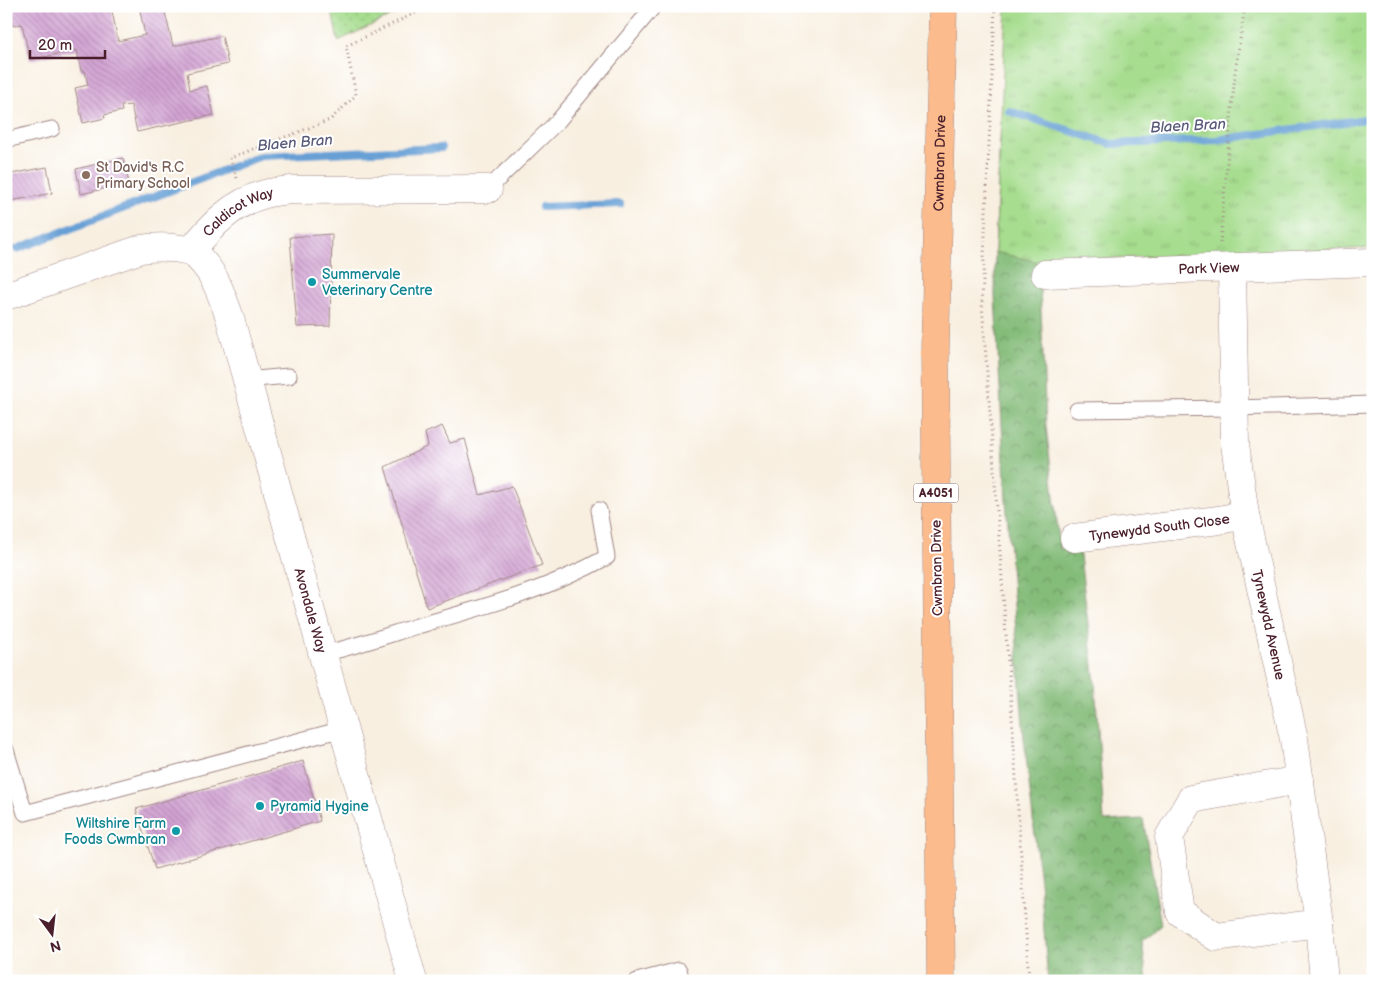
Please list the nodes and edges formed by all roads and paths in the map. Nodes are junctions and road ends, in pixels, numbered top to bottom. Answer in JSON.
{"nodes":[{"id":1,"x":430,"y":6,"type":"edge"},
{"id":2,"x":654,"y":6,"type":"edge"},
{"id":3,"x":943,"y":6,"type":"edge"},
{"id":4,"x":995,"y":6,"type":"edge"},
{"id":5,"x":1245,"y":6,"type":"edge"},
{"id":6,"x":52,"y":129,"type":"dead end"},
{"id":7,"x":6,"y":140,"type":"edge"},
{"id":8,"x":239,"y":183,"type":"dead end"},
{"id":9,"x":488,"y":189,"type":"joint"},
{"id":10,"x":191,"y":251,"type":"junction"},
{"id":11,"x":1373,"y":262,"type":"edge"},
{"id":12,"x":1224,"y":268,"type":"junction"},
{"id":13,"x":1045,"y":274,"type":"dead end"},
{"id":14,"x":6,"y":296,"type":"edge"},
{"id":15,"x":289,"y":376,"type":"dead end"},
{"id":16,"x":246,"y":380,"type":"junction"},
{"id":17,"x":1373,"y":404,"type":"edge"},
{"id":18,"x":1234,"y":408,"type":"junction"},
{"id":19,"x":1077,"y":410,"type":"dead end"},
{"id":20,"x":599,"y":510,"type":"dead end"},
{"id":21,"x":1245,"y":515,"type":"junction"},
{"id":22,"x":1074,"y":538,"type":"dead end"},
{"id":23,"x":322,"y":654,"type":"junction"},
{"id":24,"x":343,"y":729,"type":"junction"},
{"id":25,"x":6,"y":750,"type":"edge"},
{"id":26,"x":1300,"y":780,"type":"junction"},
{"id":27,"x":1319,"y":923,"type":"junction"},
{"id":28,"x":413,"y":981,"type":"edge"},
{"id":29,"x":637,"y":981,"type":"edge"},
{"id":30,"x":682,"y":981,"type":"edge"},
{"id":31,"x":941,"y":981,"type":"edge"},
{"id":32,"x":1029,"y":981,"type":"edge"},
{"id":33,"x":1324,"y":981,"type":"edge"}],
"edges":[{"from":1,"to":8,"type":"path"},
{"from":2,"to":9,"type":"lane"},
{"from":3,"to":31,"type":"main road","name":"Cwmbran Drive","number":"A4051"},
{"from":4,"to":32,"type":"path"},
{"from":5,"to":12,"type":"path"},
{"from":6,"to":7,"type":"lane"},
{"from":9,"to":10,"type":"street","name":"Caldicot Way"},
{"from":10,"to":14,"type":"street","name":"Caldicot Way"},
{"from":10,"to":16,"type":"street","name":"Avondale Way"},
{"from":11,"to":12,"type":"street","name":"Park View"},
{"from":12,"to":13,"type":"street","name":"Park View"},
{"from":12,"to":18,"type":"street","name":"Tynewydd Avenue"},
{"from":15,"to":16,"type":"lane"},
{"from":16,"to":23,"type":"street","name":"Avondale Way"},
{"from":17,"to":18,"type":"lane"},
{"from":18,"to":19,"type":"lane"},
{"from":18,"to":21,"type":"street","name":"Tynewydd Avenue"},
{"from":20,"to":23,"type":"lane"},
{"from":21,"to":22,"type":"street","name":"Tynewydd South Close"},
{"from":21,"to":26,"type":"street","name":"Tynewydd Avenue"},
{"from":23,"to":24,"type":"street","name":"Avondale Way"},
{"from":24,"to":25,"type":"lane"},
{"from":24,"to":28,"type":"street","name":"Avondale Way"},
{"from":26,"to":27,"type":"street","name":"Tynewydd Avenue"},
{"from":26,"to":27,"type":"street"},
{"from":27,"to":33,"type":"street","name":"Tynewydd Avenue"},
{"from":29,"to":30,"type":"lane"}]}
